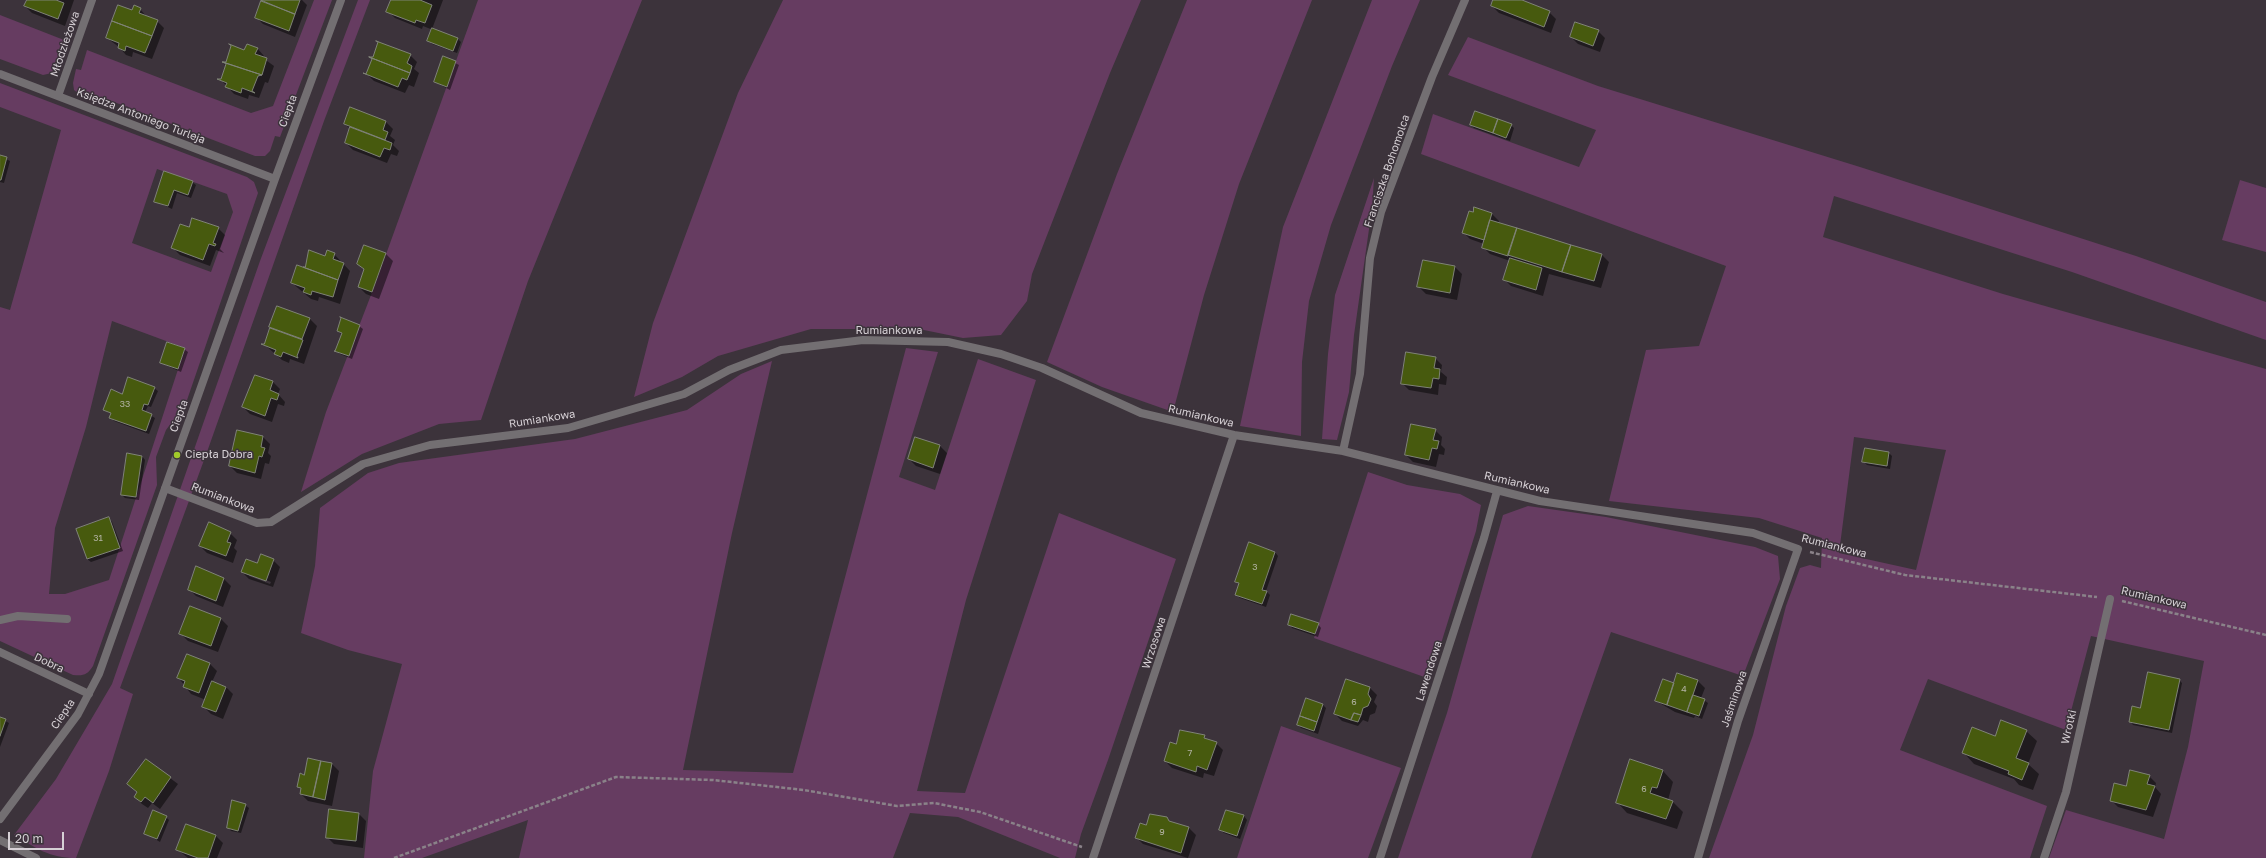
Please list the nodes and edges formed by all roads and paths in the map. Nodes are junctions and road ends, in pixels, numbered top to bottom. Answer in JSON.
{"nodes":[{"id":1,"x":92,"y":0,"type":"edge"},
{"id":2,"x":341,"y":0,"type":"edge"},
{"id":3,"x":1465,"y":0,"type":"edge"},
{"id":4,"x":0,"y":74,"type":"edge"},
{"id":5,"x":58,"y":96,"type":"junction"},
{"id":6,"x":275,"y":179,"type":"junction"},
{"id":7,"x":1234,"y":435,"type":"junction"},
{"id":8,"x":1343,"y":451,"type":"junction"},
{"id":9,"x":165,"y":488,"type":"junction"},
{"id":10,"x":1497,"y":490,"type":"junction"},
{"id":11,"x":1798,"y":549,"type":"junction"},
{"id":12,"x":2110,"y":599,"type":"junction"},
{"id":13,"x":67,"y":619,"type":"dead end"},
{"id":14,"x":0,"y":620,"type":"edge"},
{"id":15,"x":2266,"y":635,"type":"edge"},
{"id":16,"x":0,"y":652,"type":"edge"},
{"id":17,"x":89,"y":694,"type":"junction"},
{"id":18,"x":0,"y":818,"type":"edge"},
{"id":19,"x":0,"y":840,"type":"edge"},
{"id":20,"x":1094,"y":855,"type":"edge"},
{"id":21,"x":36,"y":858,"type":"edge"},
{"id":22,"x":394,"y":858,"type":"edge"},
{"id":23,"x":1380,"y":858,"type":"edge"},
{"id":24,"x":1698,"y":858,"type":"edge"},
{"id":25,"x":2044,"y":858,"type":"edge"}],
"edges":[{"from":1,"to":5,"type":"street","name":"Młodzieżowa"},
{"from":2,"to":6,"type":"street","name":"Ciepła"},
{"from":3,"to":8,"type":"street","name":"Franciszka Bohomolca"},
{"from":4,"to":5,"type":"street","name":"Księdza Antoniego Turleja"},
{"from":5,"to":6,"type":"street","name":"Księdza Antoniego Turleja"},
{"from":6,"to":9,"type":"street","name":"Ciepła"},
{"from":7,"to":8,"type":"street","name":"Rumiankowa"},
{"from":7,"to":9,"type":"street","name":"Rumiankowa"},
{"from":7,"to":20,"type":"street","name":"Wrzosowa"},
{"from":8,"to":10,"type":"street","name":"Rumiankowa"},
{"from":9,"to":17,"type":"street","name":"Ciepła"},
{"from":10,"to":11,"type":"street","name":"Rumiankowa"},
{"from":10,"to":23,"type":"street","name":"Lawendowa"},
{"from":11,"to":12,"type":"path","name":"Rumiankowa"},
{"from":11,"to":24,"type":"street","name":"Jaśminowa"},
{"from":12,"to":15,"type":"path","name":"Rumiankowa"},
{"from":12,"to":25,"type":"street","name":"Wrotki"},
{"from":13,"to":14,"type":"street"},
{"from":16,"to":17,"type":"street","name":"Dobra"},
{"from":17,"to":18,"type":"street","name":"Ciepła"},
{"from":19,"to":21,"type":"street"},
{"from":20,"to":22,"type":"path"}]}
